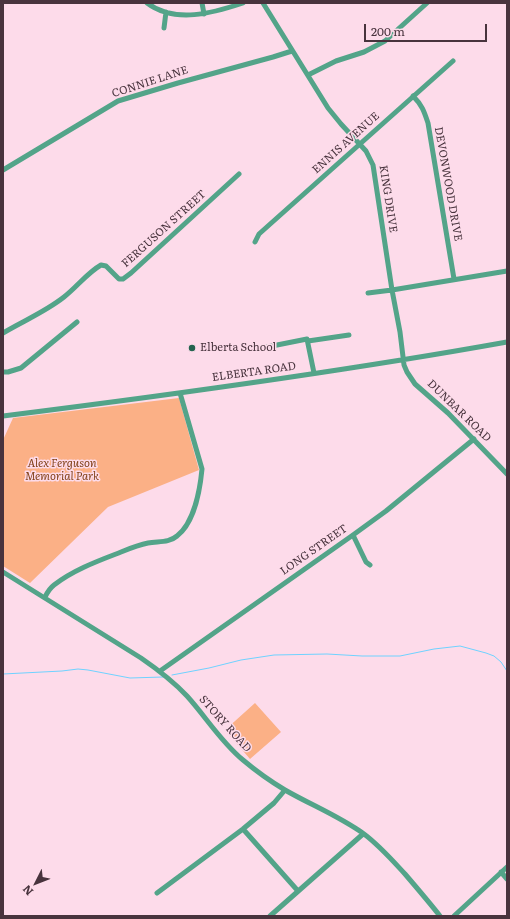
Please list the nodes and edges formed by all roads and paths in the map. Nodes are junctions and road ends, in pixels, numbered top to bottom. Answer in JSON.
{"nodes":[{"id":1,"x":147,"y":3,"type":"edge"},
{"id":2,"x":202,"y":3,"type":"edge"},
{"id":3,"x":243,"y":3,"type":"edge"},
{"id":4,"x":263,"y":3,"type":"edge"},
{"id":5,"x":427,"y":3,"type":"edge"},
{"id":6,"x":166,"y":12,"type":"junction"},
{"id":7,"x":204,"y":14,"type":"junction"},
{"id":8,"x":164,"y":28,"type":"dead end"},
{"id":9,"x":292,"y":51,"type":"junction"},
{"id":10,"x":453,"y":61,"type":"dead end"},
{"id":11,"x":308,"y":75,"type":"junction"},
{"id":12,"x":413,"y":96,"type":"junction"},
{"id":13,"x":360,"y":144,"type":"junction"},
{"id":14,"x":3,"y":170,"type":"edge"},
{"id":15,"x":239,"y":174,"type":"dead end"},
{"id":16,"x":255,"y":242,"type":"dead end"},
{"id":17,"x":507,"y":271,"type":"edge"},
{"id":18,"x":454,"y":279,"type":"junction"},
{"id":19,"x":392,"y":290,"type":"junction"},
{"id":20,"x":368,"y":293,"type":"dead end"},
{"id":21,"x":76,"y":322,"type":"dead end"},
{"id":22,"x":3,"y":333,"type":"edge"},
{"id":23,"x":349,"y":335,"type":"dead end"},
{"id":24,"x":308,"y":341,"type":"junction"},
{"id":25,"x":507,"y":342,"type":"edge"},
{"id":26,"x":267,"y":347,"type":"dead end"},
{"id":27,"x":404,"y":360,"type":"junction"},
{"id":28,"x":3,"y":372,"type":"edge"},
{"id":29,"x":314,"y":373,"type":"junction"},
{"id":30,"x":180,"y":393,"type":"junction"},
{"id":31,"x":3,"y":416,"type":"edge"},
{"id":32,"x":474,"y":439,"type":"junction"},
{"id":33,"x":507,"y":474,"type":"edge"},
{"id":34,"x":353,"y":535,"type":"junction"},
{"id":35,"x":370,"y":565,"type":"dead end"},
{"id":36,"x":3,"y":572,"type":"edge"},
{"id":37,"x":44,"y":597,"type":"junction"},
{"id":38,"x":160,"y":671,"type":"junction"},
{"id":39,"x":285,"y":790,"type":"junction"},
{"id":40,"x":243,"y":829,"type":"junction"},
{"id":41,"x":363,"y":834,"type":"junction"},
{"id":42,"x":507,"y":867,"type":"edge"},
{"id":43,"x":501,"y":872,"type":"junction"},
{"id":44,"x":507,"y":879,"type":"edge"},
{"id":45,"x":298,"y":892,"type":"junction"},
{"id":46,"x":157,"y":893,"type":"dead end"},
{"id":47,"x":270,"y":916,"type":"edge"},
{"id":48,"x":440,"y":916,"type":"edge"},
{"id":49,"x":454,"y":916,"type":"edge"}],
"edges":[{"from":1,"to":6,"type":"street"},
{"from":2,"to":7,"type":"street"},
{"from":3,"to":7,"type":"street"},
{"from":4,"to":9,"type":"street","name":"KING DRIVE"},
{"from":5,"to":11,"type":"street"},
{"from":6,"to":7,"type":"street"},
{"from":6,"to":8,"type":"street"},
{"from":9,"to":11,"type":"street","name":"KING DRIVE"},
{"from":9,"to":14,"type":"street","name":"CONNIE LANE"},
{"from":10,"to":12,"type":"street","name":"ENNIS AVENUE"},
{"from":11,"to":13,"type":"street","name":"KING DRIVE"},
{"from":12,"to":13,"type":"street","name":"ENNIS AVENUE"},
{"from":12,"to":18,"type":"street","name":"DEVONWOOD DRIVE"},
{"from":13,"to":16,"type":"street","name":"ENNIS AVENUE"},
{"from":13,"to":19,"type":"street","name":"KING DRIVE"},
{"from":15,"to":22,"type":"street","name":"FERGUSON STREET"},
{"from":17,"to":18,"type":"street"},
{"from":18,"to":19,"type":"street"},
{"from":19,"to":20,"type":"street"},
{"from":19,"to":27,"type":"street","name":"KING DRIVE"},
{"from":21,"to":28,"type":"street"},
{"from":23,"to":24,"type":"street"},
{"from":24,"to":26,"type":"street"},
{"from":24,"to":29,"type":"street"},
{"from":25,"to":27,"type":"street","name":"ELBERTA ROAD"},
{"from":27,"to":29,"type":"street","name":"ELBERTA ROAD"},
{"from":27,"to":32,"type":"street","name":"DUNBAR ROAD"},
{"from":29,"to":30,"type":"street","name":"ELBERTA ROAD"},
{"from":30,"to":31,"type":"street","name":"ELBERTA ROAD"},
{"from":30,"to":37,"type":"street"},
{"from":32,"to":33,"type":"street","name":"DUNBAR ROAD"},
{"from":32,"to":34,"type":"street","name":"LONG STREET"},
{"from":34,"to":35,"type":"street"},
{"from":34,"to":38,"type":"street","name":"LONG STREET"},
{"from":36,"to":37,"type":"street","name":"STORY ROAD"},
{"from":37,"to":38,"type":"street","name":"STORY ROAD"},
{"from":38,"to":39,"type":"street","name":"STORY ROAD"},
{"from":39,"to":40,"type":"street"},
{"from":39,"to":41,"type":"street","name":"STORY ROAD"},
{"from":40,"to":45,"type":"street"},
{"from":40,"to":46,"type":"street"},
{"from":41,"to":45,"type":"street"},
{"from":41,"to":48,"type":"street","name":"STORY ROAD"},
{"from":42,"to":43,"type":"street"},
{"from":43,"to":44,"type":"street"},
{"from":43,"to":49,"type":"street"},
{"from":45,"to":47,"type":"street"}]}
